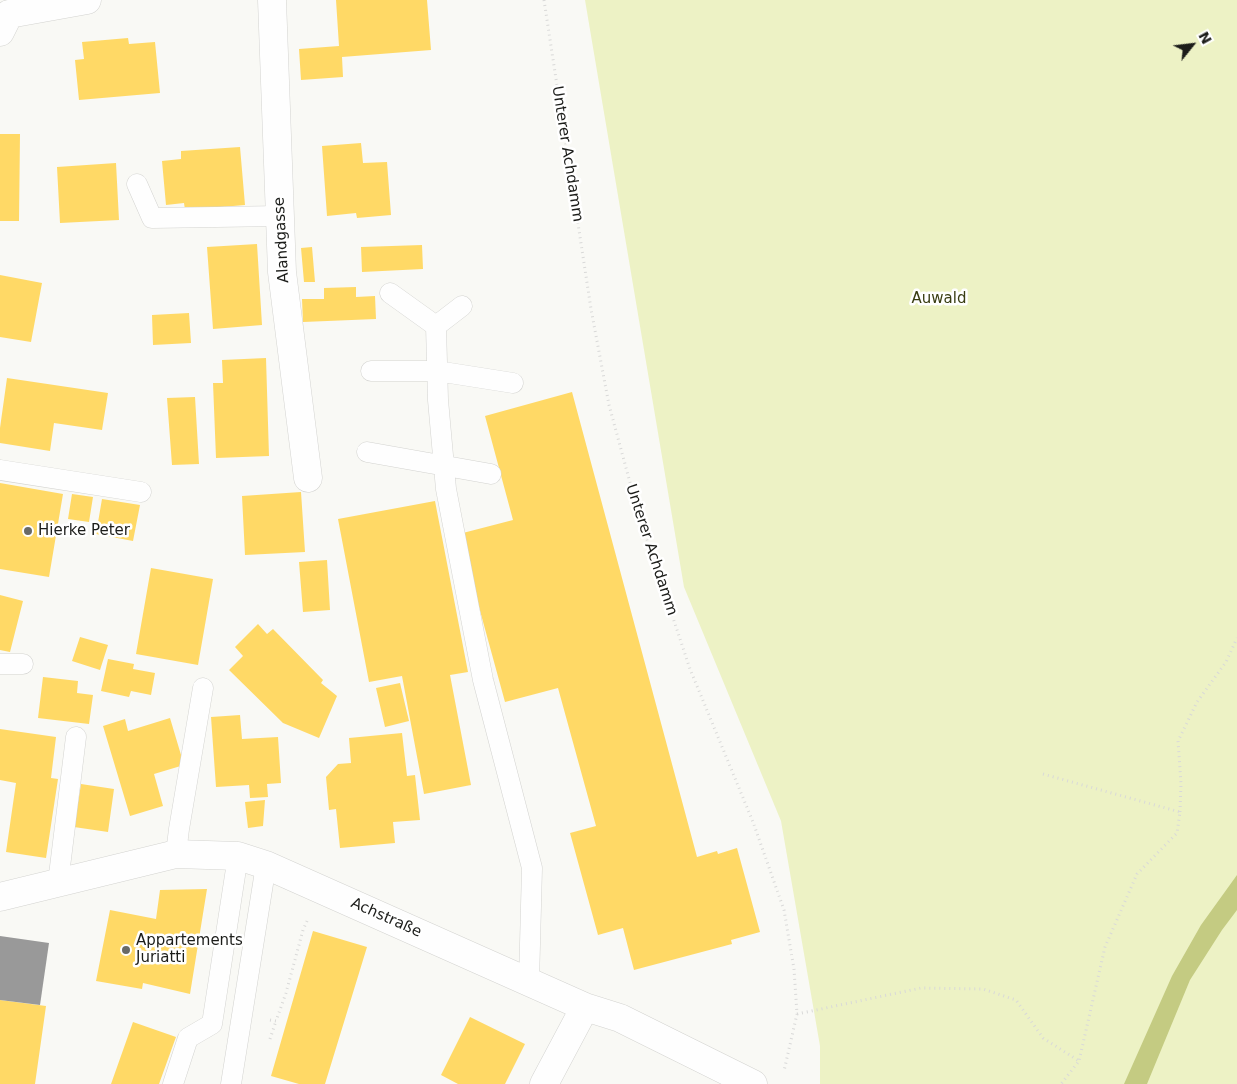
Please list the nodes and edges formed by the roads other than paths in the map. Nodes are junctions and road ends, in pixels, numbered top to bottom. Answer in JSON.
{"nodes":[{"id":1,"x":87,"y":0,"type":"edge"},
{"id":2,"x":272,"y":0,"type":"edge"},
{"id":3,"x":6,"y":15,"type":"edge"},
{"id":4,"x":137,"y":184,"type":"dead end"},
{"id":5,"x":280,"y":216,"type":"junction"},
{"id":6,"x":390,"y":293,"type":"dead end"},
{"id":7,"x":462,"y":306,"type":"dead end"},
{"id":8,"x":436,"y":326,"type":"junction"},
{"id":9,"x":370,"y":371,"type":"dead end"},
{"id":10,"x":437,"y":371,"type":"junction"},
{"id":11,"x":513,"y":383,"type":"dead end"},
{"id":12,"x":367,"y":452,"type":"dead end"},
{"id":13,"x":444,"y":465,"type":"junction"},
{"id":14,"x":0,"y":470,"type":"edge"},
{"id":15,"x":491,"y":474,"type":"dead end"},
{"id":16,"x":308,"y":478,"type":"dead end"},
{"id":17,"x":141,"y":492,"type":"dead end"},
{"id":18,"x":0,"y":664,"type":"edge"},
{"id":19,"x":23,"y":664,"type":"dead end"},
{"id":20,"x":203,"y":688,"type":"dead end"},
{"id":21,"x":76,"y":738,"type":"dead end"},
{"id":22,"x":176,"y":854,"type":"junction"},
{"id":23,"x":238,"y":856,"type":"junction"},
{"id":24,"x":266,"y":865,"type":"junction"},
{"id":25,"x":58,"y":883,"type":"junction"},
{"id":26,"x":0,"y":897,"type":"edge"},
{"id":27,"x":529,"y":982,"type":"junction"},
{"id":28,"x":585,"y":1007,"type":"junction"},
{"id":29,"x":173,"y":1084,"type":"edge"},
{"id":30,"x":231,"y":1084,"type":"edge"},
{"id":31,"x":544,"y":1084,"type":"edge"},
{"id":32,"x":753,"y":1084,"type":"edge"}],
"edges":[{"from":1,"to":3,"type":"street"},
{"from":2,"to":5,"type":"street","name":"Alandgasse"},
{"from":4,"to":5,"type":"lane"},
{"from":5,"to":16,"type":"street","name":"Alandgasse"},
{"from":6,"to":8,"type":"lane"},
{"from":7,"to":8,"type":"lane"},
{"from":8,"to":10,"type":"lane"},
{"from":9,"to":10,"type":"lane"},
{"from":10,"to":11,"type":"lane"},
{"from":10,"to":13,"type":"lane"},
{"from":12,"to":13,"type":"lane"},
{"from":13,"to":15,"type":"lane"},
{"from":13,"to":27,"type":"lane"},
{"from":14,"to":17,"type":"lane"},
{"from":18,"to":19,"type":"lane"},
{"from":20,"to":22,"type":"lane"},
{"from":21,"to":25,"type":"lane"},
{"from":22,"to":23,"type":"street","name":"Achstraße"},
{"from":22,"to":25,"type":"street","name":"Achstraße"},
{"from":23,"to":24,"type":"street","name":"Achstraße"},
{"from":23,"to":29,"type":"lane"},
{"from":24,"to":27,"type":"street","name":"Achstraße"},
{"from":24,"to":30,"type":"lane"},
{"from":25,"to":26,"type":"street","name":"Achstraße"},
{"from":27,"to":28,"type":"street","name":"Achstraße"},
{"from":28,"to":31,"type":"street"},
{"from":28,"to":32,"type":"street","name":"Achstraße"}]}
